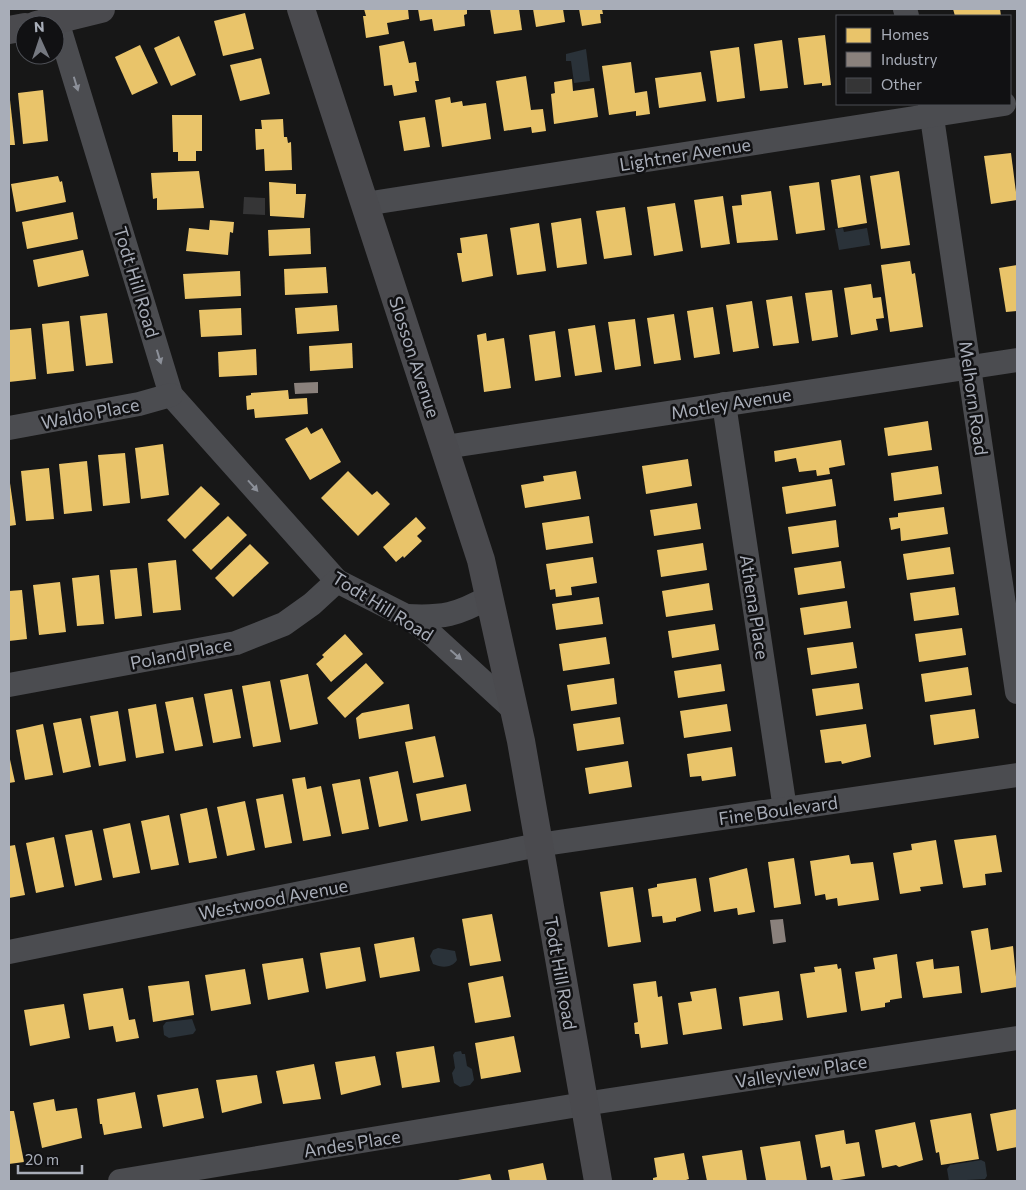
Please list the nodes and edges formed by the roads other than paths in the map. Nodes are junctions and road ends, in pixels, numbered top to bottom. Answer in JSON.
{"nodes":[{"id":1,"x":101,"y":9,"type":"edge"},
{"id":2,"x":301,"y":9,"type":"edge"},
{"id":3,"x":65,"y":15,"type":"edge"},
{"id":4,"x":63,"y":65,"type":"edge"},
{"id":5,"x":989,"y":105,"type":"edge"},
{"id":6,"x":931,"y":109,"type":"edge"},
{"id":7,"x":366,"y":204,"type":"junction"},
{"id":8,"x":1017,"y":360,"type":"edge"},
{"id":9,"x":970,"y":367,"type":"junction"},
{"id":10,"x":171,"y":395,"type":"junction"},
{"id":11,"x":724,"y":404,"type":"junction"},
{"id":12,"x":9,"y":428,"type":"edge"},
{"id":13,"x":445,"y":447,"type":"junction"},
{"id":14,"x":336,"y":581,"type":"junction"},
{"id":15,"x":490,"y":597,"type":"junction"},
{"id":16,"x":406,"y":616,"type":"junction"},
{"id":17,"x":9,"y":685,"type":"edge"},
{"id":18,"x":1017,"y":692,"type":"edge"},
{"id":19,"x":514,"y":710,"type":"junction"},
{"id":20,"x":1017,"y":775,"type":"edge"},
{"id":21,"x":785,"y":809,"type":"junction"},
{"id":22,"x":538,"y":845,"type":"junction"},
{"id":23,"x":9,"y":952,"type":"edge"},
{"id":24,"x":1017,"y":1038,"type":"edge"},
{"id":25,"x":584,"y":1104,"type":"junction"},
{"id":26,"x":120,"y":1181,"type":"edge"},
{"id":27,"x":598,"y":1181,"type":"edge"}],
"edges":[{"from":1,"to":3,"type":"street"},
{"from":2,"to":7,"type":"street","name":"Slosson Avenue"},
{"from":4,"to":10,"type":"street","name":"Todt Hill Road","one_way":true},
{"from":5,"to":6,"type":"street","name":"Lightner Avenue"},
{"from":6,"to":7,"type":"street","name":"Lightner Avenue"},
{"from":6,"to":9,"type":"street","name":"Melhorn Road"},
{"from":7,"to":13,"type":"street","name":"Slosson Avenue"},
{"from":8,"to":9,"type":"street","name":"Motley Avenue"},
{"from":9,"to":11,"type":"street","name":"Motley Avenue"},
{"from":9,"to":18,"type":"street","name":"Melhorn Road"},
{"from":10,"to":12,"type":"street","name":"Waldo Place"},
{"from":10,"to":14,"type":"street","name":"Todt Hill Road","one_way":true},
{"from":11,"to":13,"type":"street","name":"Motley Avenue"},
{"from":11,"to":21,"type":"street","name":"Athena Place"},
{"from":13,"to":15,"type":"street","name":"Slosson Avenue"},
{"from":14,"to":16,"type":"street","name":"Todt Hill Road"},
{"from":14,"to":17,"type":"street","name":"Poland Place"},
{"from":15,"to":16,"type":"street"},
{"from":15,"to":19,"type":"street","name":"Slosson Avenue"},
{"from":16,"to":19,"type":"street","name":"Todt Hill Road","one_way":true},
{"from":19,"to":22,"type":"street","name":"Todt Hill Road"},
{"from":20,"to":21,"type":"street","name":"Fine Boulevard"},
{"from":21,"to":22,"type":"street","name":"Fine Boulevard"},
{"from":22,"to":23,"type":"street","name":"Westwood Avenue"},
{"from":22,"to":25,"type":"street","name":"Todt Hill Road"},
{"from":24,"to":25,"type":"street","name":"Valleyview Place"},
{"from":25,"to":26,"type":"street","name":"Andes Place"},
{"from":25,"to":27,"type":"street","name":"Todt Hill Road"}]}
